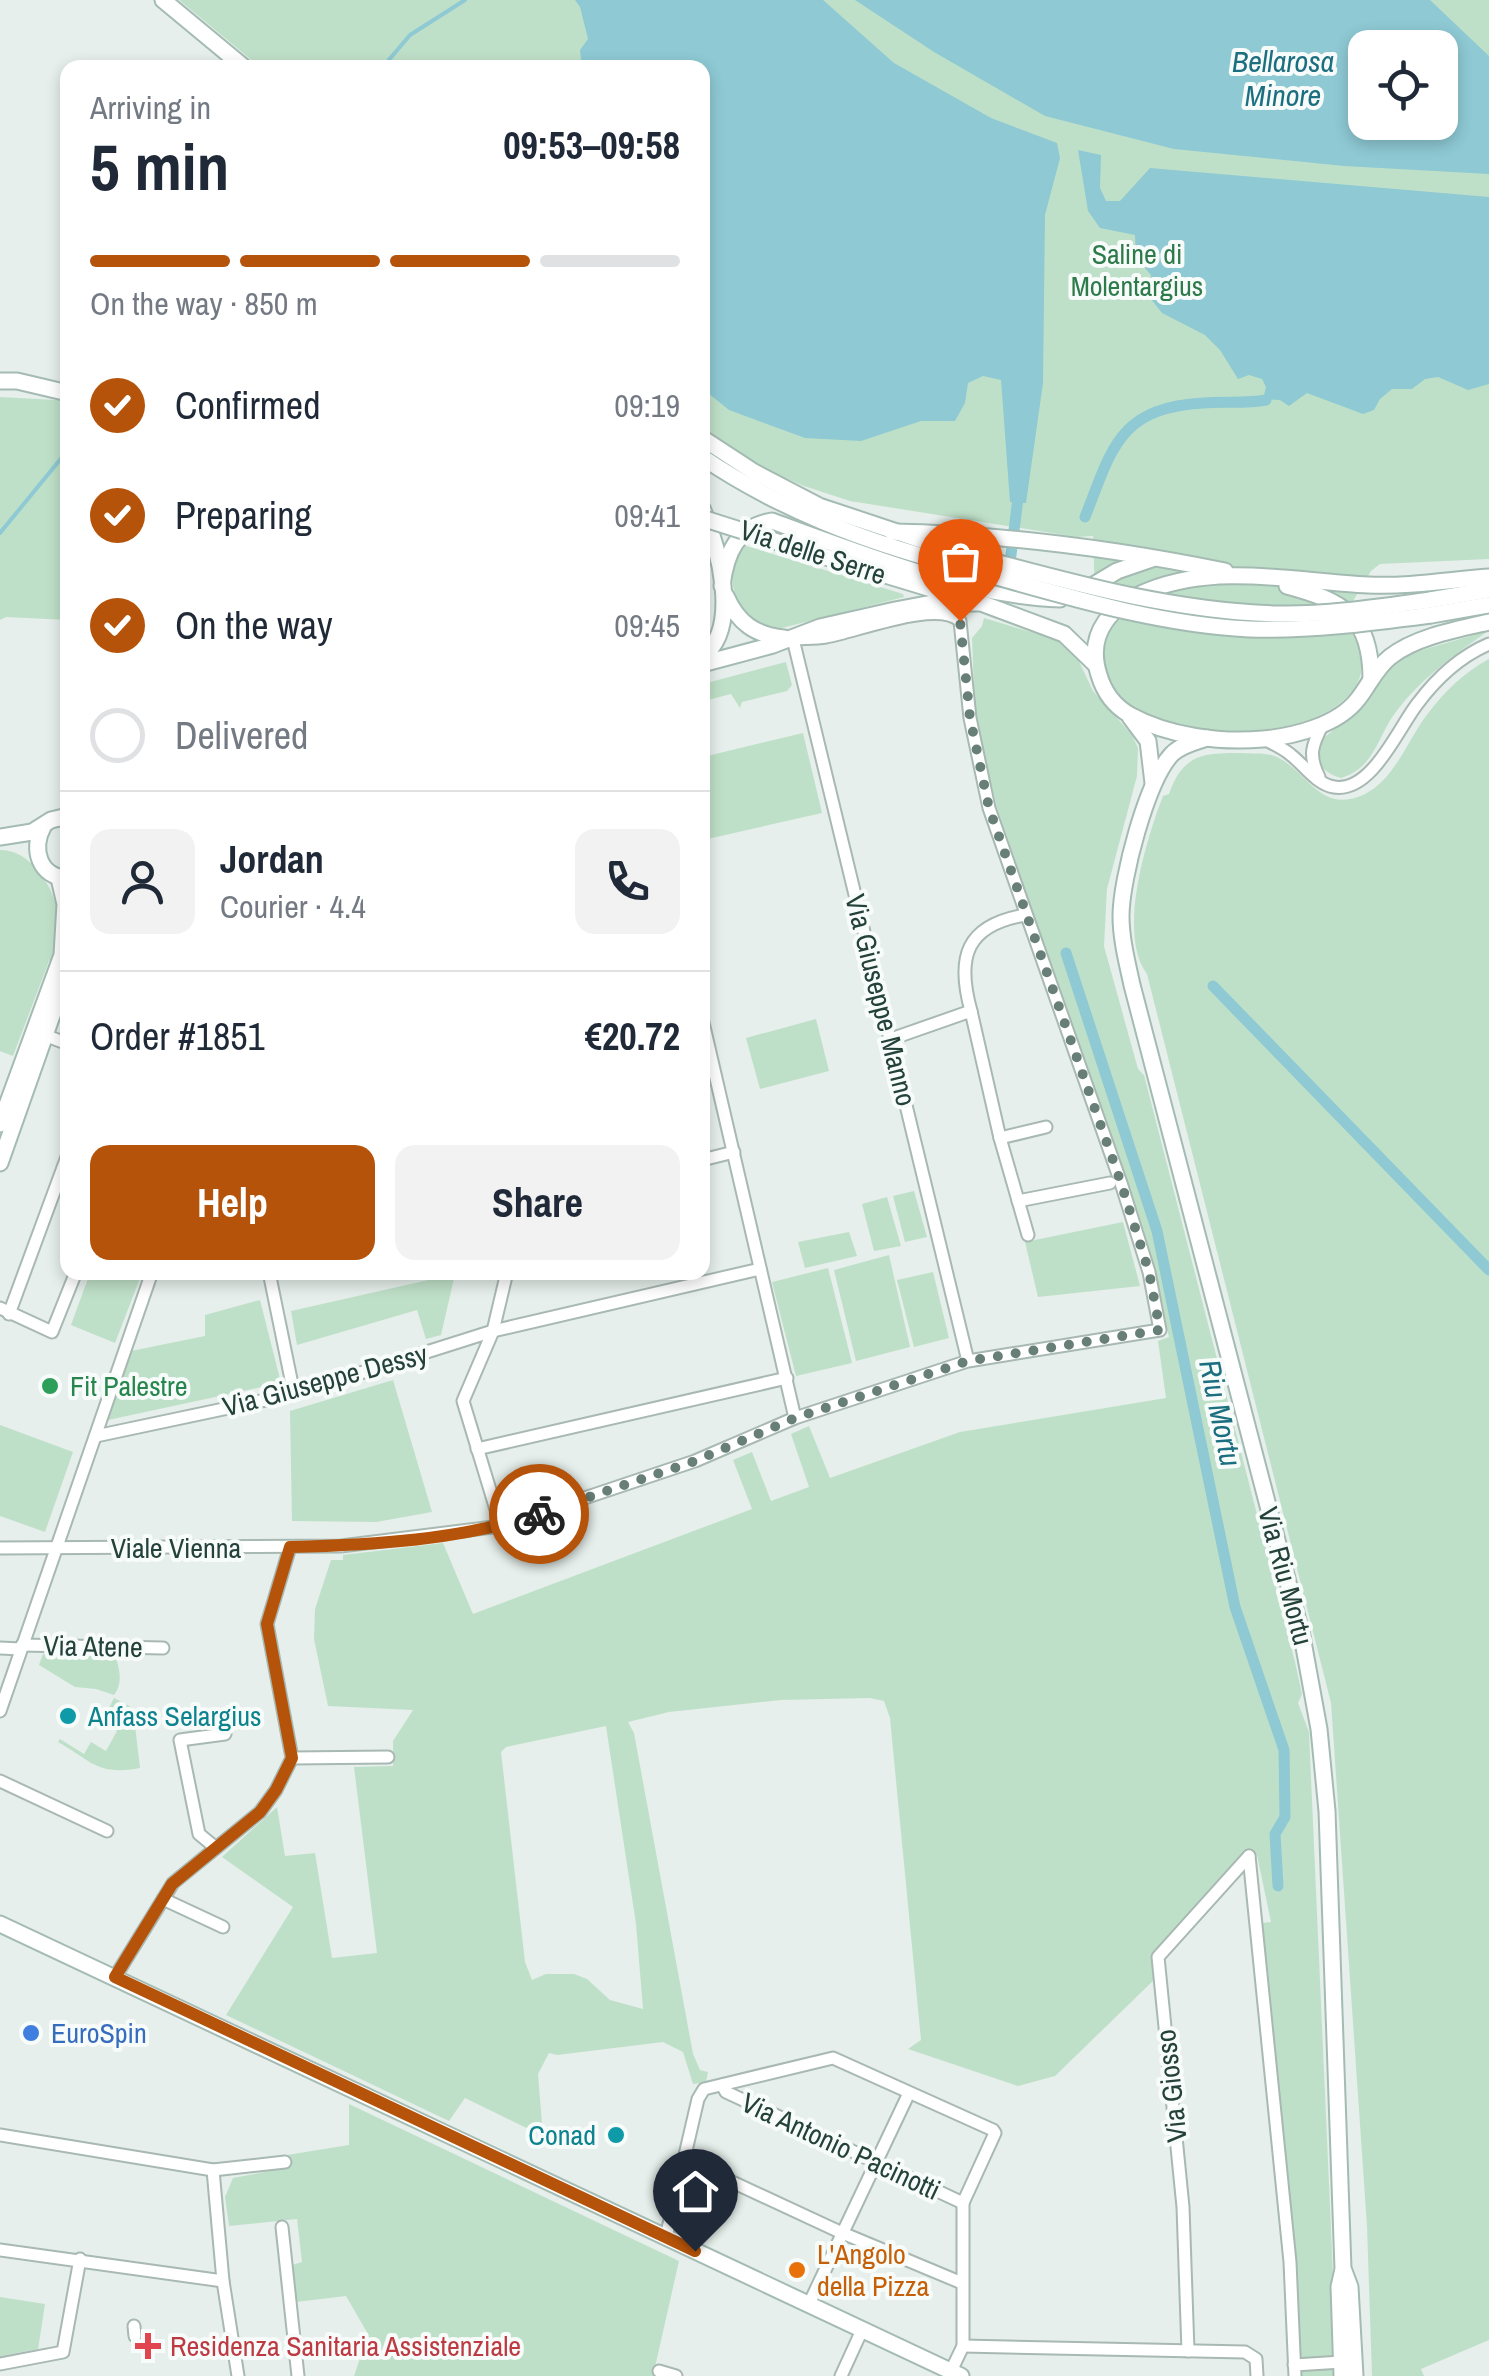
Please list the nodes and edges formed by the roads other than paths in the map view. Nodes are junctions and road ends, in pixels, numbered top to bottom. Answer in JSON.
{"nodes":[{"id":1,"x":163,"y":0,"type":"edge"},
{"id":2,"x":235,"y":60,"type":"edge"},
{"id":3,"x":0,"y":381,"type":"edge"},
{"id":4,"x":31,"y":386,"type":"junction"},
{"id":5,"x":0,"y":390,"type":"edge"},
{"id":6,"x":60,"y":390,"type":"edge"},
{"id":7,"x":710,"y":443,"type":"edge"},
{"id":8,"x":710,"y":462,"type":"edge"},
{"id":9,"x":710,"y":521,"type":"edge"},
{"id":10,"x":710,"y":532,"type":"edge"},
{"id":11,"x":892,"y":532,"type":"junction"},
{"id":12,"x":952,"y":557,"type":"junction"},
{"id":13,"x":1157,"y":557,"type":"junction"},
{"id":14,"x":710,"y":562,"type":"edge"},
{"id":15,"x":1489,"y":576,"type":"edge"},
{"id":16,"x":1254,"y":577,"type":"junction"},
{"id":17,"x":722,"y":586,"type":"junction"},
{"id":18,"x":1489,"y":590,"type":"edge"},
{"id":19,"x":1060,"y":599,"type":"junction"},
{"id":20,"x":986,"y":604,"type":"junction"},
{"id":21,"x":1489,"y":605,"type":"edge"},
{"id":22,"x":1431,"y":608,"type":"junction"},
{"id":23,"x":1489,"y":622,"type":"edge"},
{"id":24,"x":793,"y":638,"type":"junction"},
{"id":25,"x":1489,"y":644,"type":"edge"},
{"id":26,"x":710,"y":652,"type":"edge"},
{"id":27,"x":710,"y":659,"type":"edge"},
{"id":28,"x":1095,"y":664,"type":"junction"},
{"id":29,"x":1371,"y":679,"type":"junction"},
{"id":30,"x":1128,"y":714,"type":"junction"},
{"id":31,"x":1323,"y":724,"type":"junction"},
{"id":32,"x":1207,"y":738,"type":"junction"},
{"id":33,"x":1264,"y":739,"type":"junction"},
{"id":34,"x":1320,"y":781,"type":"junction"},
{"id":35,"x":1154,"y":784,"type":"junction"},
{"id":36,"x":60,"y":818,"type":"edge"},
{"id":37,"x":43,"y":826,"type":"junction"},
{"id":38,"x":0,"y":837,"type":"edge"},
{"id":39,"x":38,"y":857,"type":"junction"},
{"id":40,"x":60,"y":876,"type":"edge"},
{"id":41,"x":1026,"y":914,"type":"junction"},
{"id":42,"x":60,"y":960,"type":"edge"},
{"id":43,"x":60,"y":996,"type":"edge"},
{"id":44,"x":971,"y":1011,"type":"junction"},
{"id":45,"x":47,"y":1036,"type":"junction"},
{"id":46,"x":891,"y":1039,"type":"junction"},
{"id":47,"x":60,"y":1041,"type":"edge"},
{"id":48,"x":710,"y":1052,"type":"edge"},
{"id":49,"x":0,"y":1124,"type":"edge"},
{"id":50,"x":1046,"y":1127,"type":"dead end"},
{"id":51,"x":1000,"y":1138,"type":"junction"},
{"id":52,"x":734,"y":1152,"type":"junction"},
{"id":53,"x":710,"y":1158,"type":"edge"},
{"id":54,"x":0,"y":1163,"type":"edge"},
{"id":55,"x":60,"y":1174,"type":"edge"},
{"id":56,"x":1110,"y":1183,"type":"dead end"},
{"id":57,"x":1018,"y":1201,"type":"junction"},
{"id":58,"x":1028,"y":1236,"type":"dead end"},
{"id":59,"x":760,"y":1269,"type":"junction"},
{"id":60,"x":73,"y":1280,"type":"edge"},
{"id":61,"x":149,"y":1280,"type":"edge"},
{"id":62,"x":271,"y":1280,"type":"edge"},
{"id":63,"x":505,"y":1280,"type":"edge"},
{"id":64,"x":4,"y":1311,"type":"edge"},
{"id":65,"x":494,"y":1331,"type":"junction"},
{"id":66,"x":968,"y":1361,"type":"junction"},
{"id":67,"x":787,"y":1378,"type":"junction"},
{"id":68,"x":294,"y":1394,"type":"junction"},
{"id":69,"x":795,"y":1418,"type":"junction"},
{"id":70,"x":96,"y":1436,"type":"junction"},
{"id":71,"x":477,"y":1449,"type":"junction"},
{"id":72,"x":501,"y":1526,"type":"junction"},
{"id":73,"x":290,"y":1547,"type":"junction"},
{"id":74,"x":0,"y":1548,"type":"edge"},
{"id":75,"x":55,"y":1548,"type":"junction"},
{"id":76,"x":22,"y":1647,"type":"junction"},
{"id":77,"x":0,"y":1648,"type":"edge"},
{"id":78,"x":163,"y":1648,"type":"dead end"},
{"id":79,"x":0,"y":1712,"type":"edge"},
{"id":80,"x":225,"y":1734,"type":"dead end"},
{"id":81,"x":292,"y":1758,"type":"junction"},
{"id":82,"x":388,"y":1758,"type":"dead end"},
{"id":83,"x":0,"y":1781,"type":"edge"},
{"id":84,"x":107,"y":1830,"type":"dead end"},
{"id":85,"x":216,"y":1848,"type":"junction"},
{"id":86,"x":163,"y":1899,"type":"junction"},
{"id":87,"x":0,"y":1924,"type":"edge"},
{"id":88,"x":223,"y":1927,"type":"dead end"},
{"id":89,"x":115,"y":1977,"type":"junction"},
{"id":90,"x":722,"y":2085,"type":"junction"},
{"id":91,"x":909,"y":2093,"type":"junction"},
{"id":92,"x":0,"y":2134,"type":"edge"},
{"id":93,"x":686,"y":2160,"type":"junction"},
{"id":94,"x":875,"y":2160,"type":"junction"},
{"id":95,"x":284,"y":2162,"type":"dead end"},
{"id":96,"x":214,"y":2170,"type":"junction"},
{"id":97,"x":963,"y":2203,"type":"junction"},
{"id":98,"x":282,"y":2228,"type":"dead end"},
{"id":99,"x":840,"y":2232,"type":"junction"},
{"id":100,"x":666,"y":2237,"type":"junction"},
{"id":101,"x":0,"y":2250,"type":"edge"},
{"id":102,"x":80,"y":2259,"type":"junction"},
{"id":103,"x":1343,"y":2269,"type":"junction"},
{"id":104,"x":223,"y":2281,"type":"junction"},
{"id":105,"x":962,"y":2282,"type":"junction"},
{"id":106,"x":1351,"y":2296,"type":"junction"},
{"id":107,"x":808,"y":2304,"type":"junction"},
{"id":108,"x":862,"y":2330,"type":"junction"},
{"id":109,"x":963,"y":2346,"type":"junction"},
{"id":110,"x":1188,"y":2351,"type":"junction"},
{"id":111,"x":0,"y":2364,"type":"edge"},
{"id":112,"x":1342,"y":2369,"type":"edge"},
{"id":113,"x":1294,"y":2370,"type":"edge"},
{"id":114,"x":660,"y":2371,"type":"dead end"},
{"id":115,"x":956,"y":2374,"type":"edge"},
{"id":116,"x":238,"y":2376,"type":"edge"},
{"id":117,"x":298,"y":2376,"type":"edge"},
{"id":118,"x":676,"y":2376,"type":"edge"},
{"id":119,"x":841,"y":2376,"type":"edge"},
{"id":120,"x":1257,"y":2376,"type":"edge"},
{"id":121,"x":1355,"y":2376,"type":"edge"},
{"id":122,"x":1364,"y":2376,"type":"edge"}],
"edges":[{"from":1,"to":2,"type":"main road"},
{"from":3,"to":4,"type":"main road"},
{"from":4,"to":5,"type":"main road"},
{"from":4,"to":6,"type":"main road"},
{"from":7,"to":11,"type":"main road"},
{"from":8,"to":12,"type":"main road"},
{"from":9,"to":20,"type":"main road","name":"Via delle Serre","bridge":true},
{"from":10,"to":17,"type":"main road"},
{"from":11,"to":12,"type":"main road"},
{"from":11,"to":13,"type":"main road"},
{"from":12,"to":22,"type":"main road","bridge":true},
{"from":12,"to":22,"type":"main road","bridge":true},
{"from":13,"to":16,"type":"main road"},
{"from":13,"to":19,"type":"main road"},
{"from":14,"to":17,"type":"main road"},
{"from":15,"to":16,"type":"main road"},
{"from":16,"to":28,"type":"main road"},
{"from":16,"to":29,"type":"main road"},
{"from":17,"to":19,"type":"main road"},
{"from":17,"to":24,"type":"main road"},
{"from":17,"to":26,"type":"main road"},
{"from":18,"to":22,"type":"main road"},
{"from":19,"to":20,"type":"main road"},
{"from":20,"to":24,"type":"main road"},
{"from":20,"to":28,"type":"main road"},
{"from":21,"to":22,"type":"main road"},
{"from":23,"to":29,"type":"main road"},
{"from":24,"to":27,"type":"main road"},
{"from":24,"to":41,"type":"street"},
{"from":24,"to":46,"type":"street","name":"Via Giuseppe Manno"},
{"from":25,"to":34,"type":"street"},
{"from":28,"to":30,"type":"main road"},
{"from":29,"to":31,"type":"main road"},
{"from":30,"to":32,"type":"main road"},
{"from":30,"to":35,"type":"main road","name":"Via Riu Mortu"},
{"from":31,"to":33,"type":"main road"},
{"from":31,"to":34,"type":"street"},
{"from":32,"to":33,"type":"main road"},
{"from":32,"to":35,"type":"main road","name":"Via Riu Mortu"},
{"from":33,"to":34,"type":"street"},
{"from":35,"to":103,"type":"main road","name":"Via Riu Mortu"},
{"from":36,"to":37,"type":"main road"},
{"from":37,"to":38,"type":"main road"},
{"from":37,"to":39,"type":"main road"},
{"from":38,"to":39,"type":"main road"},
{"from":39,"to":40,"type":"main road"},
{"from":41,"to":44,"type":"street"},
{"from":41,"to":66,"type":"street","name":"Viale Vienna"},
{"from":42,"to":49,"type":"main road"},
{"from":43,"to":45,"type":"main road"},
{"from":44,"to":46,"type":"street"},
{"from":44,"to":51,"type":"street"},
{"from":45,"to":47,"type":"street"},
{"from":45,"to":54,"type":"main road"},
{"from":46,"to":66,"type":"street","name":"Via Giuseppe Manno"},
{"from":48,"to":52,"type":"street"},
{"from":50,"to":51,"type":"street"},
{"from":51,"to":57,"type":"street"},
{"from":52,"to":53,"type":"street"},
{"from":52,"to":59,"type":"street"},
{"from":55,"to":64,"type":"street"},
{"from":56,"to":57,"type":"street"},
{"from":57,"to":58,"type":"street"},
{"from":59,"to":65,"type":"street","name":"Via Giuseppe Dessy"},
{"from":59,"to":67,"type":"street"},
{"from":60,"to":64,"type":"street"},
{"from":61,"to":70,"type":"street"},
{"from":62,"to":68,"type":"street"},
{"from":63,"to":65,"type":"street"},
{"from":65,"to":68,"type":"street","name":"Via Giuseppe Dessy"},
{"from":65,"to":71,"type":"street"},
{"from":66,"to":69,"type":"street","name":"Viale Vienna"},
{"from":67,"to":69,"type":"street"},
{"from":67,"to":71,"type":"street"},
{"from":68,"to":70,"type":"street","name":"Via Giuseppe Dessy"},
{"from":69,"to":72,"type":"street","name":"Viale Vienna"},
{"from":70,"to":75,"type":"street"},
{"from":71,"to":72,"type":"street"},
{"from":72,"to":73,"type":"street","name":"Viale Vienna"},
{"from":73,"to":75,"type":"street","name":"Viale Vienna"},
{"from":73,"to":81,"type":"street"},
{"from":74,"to":75,"type":"street","name":"Viale Vienna"},
{"from":75,"to":76,"type":"street"},
{"from":76,"to":77,"type":"street","name":"Via Atene"},
{"from":76,"to":78,"type":"street","name":"Via Atene"},
{"from":76,"to":79,"type":"street"},
{"from":80,"to":85,"type":"street"},
{"from":81,"to":82,"type":"street"},
{"from":81,"to":85,"type":"street"},
{"from":83,"to":84,"type":"street"},
{"from":85,"to":86,"type":"street"},
{"from":86,"to":88,"type":"street"},
{"from":86,"to":89,"type":"street"},
{"from":87,"to":89,"type":"main road"},
{"from":89,"to":100,"type":"main road"},
{"from":90,"to":91,"type":"street"},
{"from":90,"to":93,"type":"street"},
{"from":90,"to":94,"type":"street","name":"Via Antonio Pacinotti"},
{"from":91,"to":94,"type":"street"},
{"from":91,"to":97,"type":"street"},
{"from":92,"to":96,"type":"street"},
{"from":93,"to":99,"type":"street"},
{"from":93,"to":100,"type":"street"},
{"from":94,"to":97,"type":"street","name":"Via Antonio Pacinotti"},
{"from":94,"to":99,"type":"street"},
{"from":95,"to":96,"type":"street"},
{"from":96,"to":104,"type":"street"},
{"from":97,"to":105,"type":"street"},
{"from":98,"to":117,"type":"street"},
{"from":99,"to":105,"type":"street"},
{"from":99,"to":107,"type":"street"},
{"from":100,"to":107,"type":"main road"},
{"from":101,"to":102,"type":"street"},
{"from":102,"to":104,"type":"street"},
{"from":102,"to":111,"type":"street"},
{"from":103,"to":106,"type":"main road","name":"Via Riu Mortu"},
{"from":103,"to":112,"type":"main road","name":"Via Riu Mortu"},
{"from":104,"to":116,"type":"street"},
{"from":105,"to":109,"type":"street"},
{"from":106,"to":121,"type":"main road","name":"Via Riu Mortu"},
{"from":106,"to":122,"type":"main road","name":"Via Riu Mortu"},
{"from":107,"to":108,"type":"main road"},
{"from":108,"to":115,"type":"main road"},
{"from":108,"to":119,"type":"street"},
{"from":109,"to":110,"type":"street"},
{"from":109,"to":115,"type":"street"},
{"from":110,"to":113,"type":"street","name":"Via Giosso"},
{"from":110,"to":120,"type":"street"},
{"from":112,"to":113,"type":"street"},
{"from":114,"to":118,"type":"street"}]}
